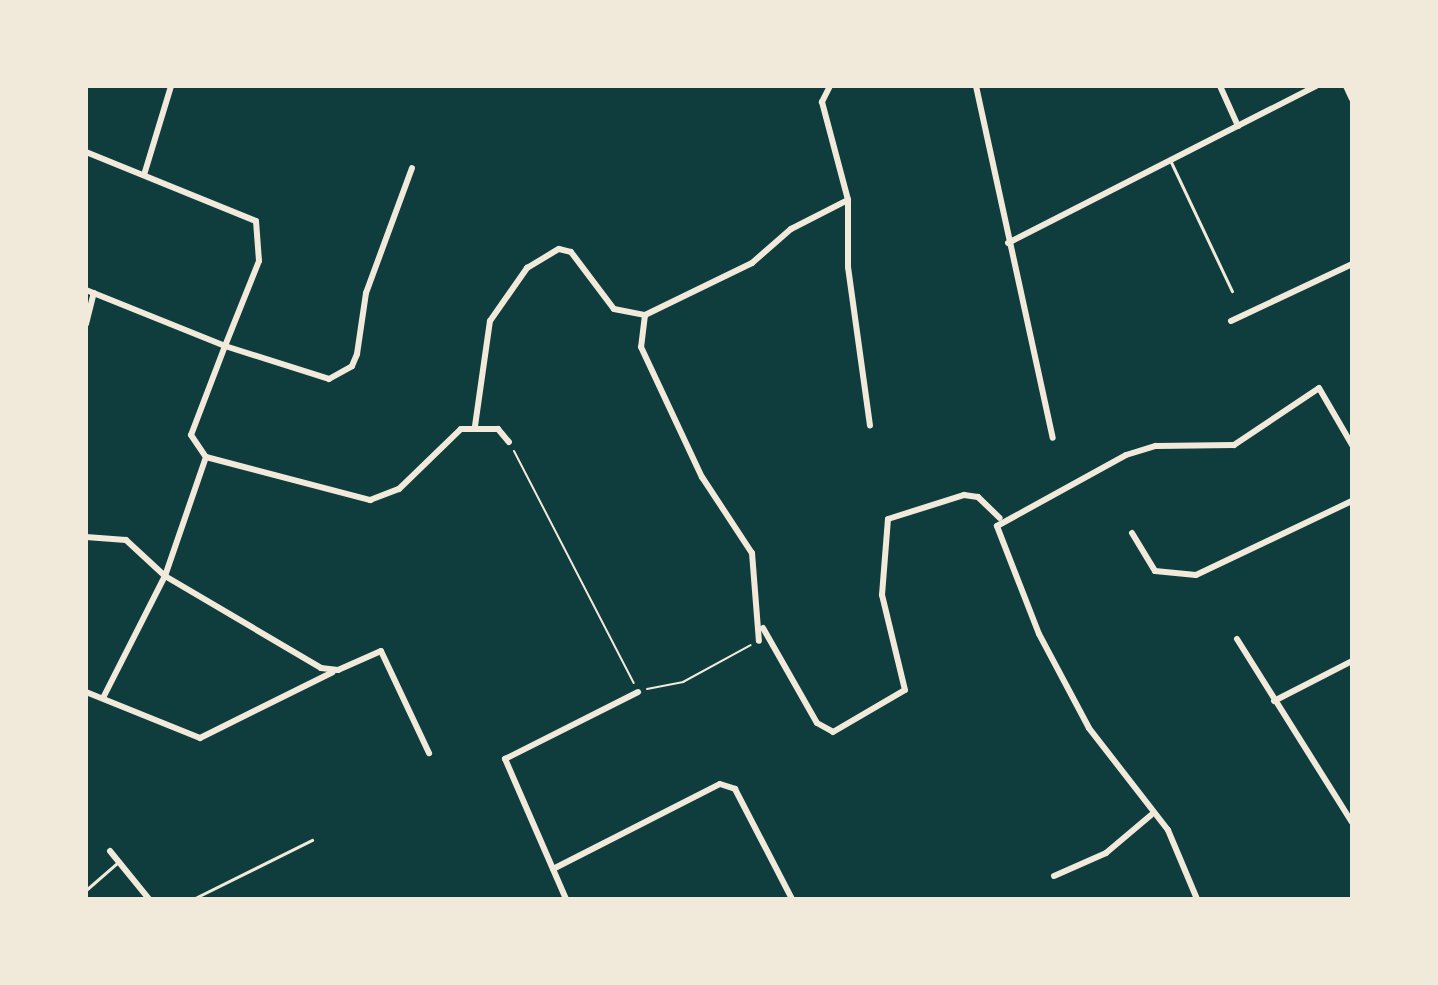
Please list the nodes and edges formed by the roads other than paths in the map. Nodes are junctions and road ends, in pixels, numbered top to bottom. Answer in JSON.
{"nodes":[{"id":1,"x":171,"y":86,"type":"edge"},
{"id":2,"x":830,"y":86,"type":"edge"},
{"id":3,"x":976,"y":86,"type":"edge"},
{"id":4,"x":1220,"y":86,"type":"edge"},
{"id":5,"x":1316,"y":86,"type":"edge"},
{"id":6,"x":1346,"y":86,"type":"edge"},
{"id":7,"x":1352,"y":99,"type":"edge"},
{"id":8,"x":1238,"y":126,"type":"junction"},
{"id":9,"x":86,"y":152,"type":"edge"},
{"id":10,"x":1170,"y":160,"type":"junction"},
{"id":11,"x":412,"y":168,"type":"dead end"},
{"id":12,"x":144,"y":175,"type":"junction"},
{"id":13,"x":848,"y":200,"type":"junction"},
{"id":14,"x":1008,"y":243,"type":"junction"},
{"id":15,"x":1352,"y":264,"type":"edge"},
{"id":16,"x":86,"y":290,"type":"edge"},
{"id":17,"x":1232,"y":291,"type":"dead end"},
{"id":18,"x":94,"y":293,"type":"junction"},
{"id":19,"x":645,"y":315,"type":"junction"},
{"id":20,"x":1231,"y":321,"type":"dead end"},
{"id":21,"x":86,"y":324,"type":"edge"},
{"id":22,"x":225,"y":346,"type":"junction"},
{"id":23,"x":870,"y":425,"type":"dead end"},
{"id":24,"x":475,"y":426,"type":"junction"},
{"id":25,"x":1053,"y":438,"type":"dead end"},
{"id":26,"x":509,"y":442,"type":"road end"},
{"id":27,"x":1352,"y":445,"type":"edge"},
{"id":28,"x":206,"y":457,"type":"junction"},
{"id":29,"x":1351,"y":503,"type":"edge"},
{"id":30,"x":1000,"y":518,"type":"junction"},
{"id":31,"x":1132,"y":533,"type":"dead end"},
{"id":32,"x":86,"y":537,"type":"edge"},
{"id":33,"x":165,"y":576,"type":"junction"},
{"id":34,"x":763,"y":628,"type":"junction"},
{"id":35,"x":1237,"y":639,"type":"dead end"},
{"id":36,"x":759,"y":641,"type":"road end"},
{"id":37,"x":1352,"y":661,"type":"edge"},
{"id":38,"x":338,"y":670,"type":"junction"},
{"id":39,"x":86,"y":692,"type":"edge"},
{"id":40,"x":638,"y":692,"type":"road end"},
{"id":41,"x":104,"y":696,"type":"junction"},
{"id":42,"x":1274,"y":701,"type":"junction"},
{"id":43,"x":429,"y":753,"type":"dead end"},
{"id":44,"x":1151,"y":815,"type":"junction"},
{"id":45,"x":1352,"y":822,"type":"edge"},
{"id":46,"x":312,"y":840,"type":"dead end"},
{"id":47,"x":110,"y":851,"type":"dead end"},
{"id":48,"x":120,"y":861,"type":"junction"},
{"id":49,"x":553,"y":869,"type":"junction"},
{"id":50,"x":1054,"y":876,"type":"dead end"},
{"id":51,"x":86,"y":890,"type":"edge"},
{"id":52,"x":149,"y":899,"type":"edge"},
{"id":53,"x":193,"y":899,"type":"edge"},
{"id":54,"x":566,"y":899,"type":"edge"},
{"id":55,"x":792,"y":899,"type":"edge"},
{"id":56,"x":1197,"y":899,"type":"edge"}],
"edges":[{"from":1,"to":12,"type":"street"},
{"from":2,"to":13,"type":"street"},
{"from":3,"to":14,"type":"street"},
{"from":4,"to":8,"type":"street"},
{"from":5,"to":8,"type":"street"},
{"from":6,"to":7,"type":"street"},
{"from":8,"to":10,"type":"street"},
{"from":9,"to":12,"type":"street"},
{"from":10,"to":14,"type":"street"},
{"from":10,"to":17,"type":"lane"},
{"from":11,"to":22,"type":"street"},
{"from":12,"to":22,"type":"street"},
{"from":13,"to":19,"type":"street"},
{"from":13,"to":23,"type":"street"},
{"from":14,"to":25,"type":"street"},
{"from":15,"to":20,"type":"street"},
{"from":16,"to":18,"type":"street"},
{"from":18,"to":21,"type":"street"},
{"from":18,"to":22,"type":"street"},
{"from":19,"to":24,"type":"street"},
{"from":19,"to":34,"type":"street"},
{"from":22,"to":28,"type":"street"},
{"from":24,"to":26,"type":"street"},
{"from":24,"to":28,"type":"street"},
{"from":27,"to":30,"type":"street"},
{"from":28,"to":33,"type":"street"},
{"from":29,"to":31,"type":"street"},
{"from":30,"to":34,"type":"street"},
{"from":30,"to":44,"type":"street"},
{"from":32,"to":33,"type":"street"},
{"from":33,"to":38,"type":"street"},
{"from":33,"to":41,"type":"street"},
{"from":34,"to":36,"type":"street"},
{"from":35,"to":42,"type":"street"},
{"from":37,"to":42,"type":"street"},
{"from":38,"to":41,"type":"street"},
{"from":38,"to":43,"type":"street"},
{"from":39,"to":41,"type":"street"},
{"from":40,"to":49,"type":"street"},
{"from":42,"to":45,"type":"street"},
{"from":44,"to":50,"type":"street"},
{"from":44,"to":56,"type":"street"},
{"from":46,"to":53,"type":"lane"},
{"from":47,"to":48,"type":"street"},
{"from":48,"to":51,"type":"lane"},
{"from":48,"to":52,"type":"street"},
{"from":49,"to":54,"type":"street"},
{"from":49,"to":55,"type":"street"}]}
